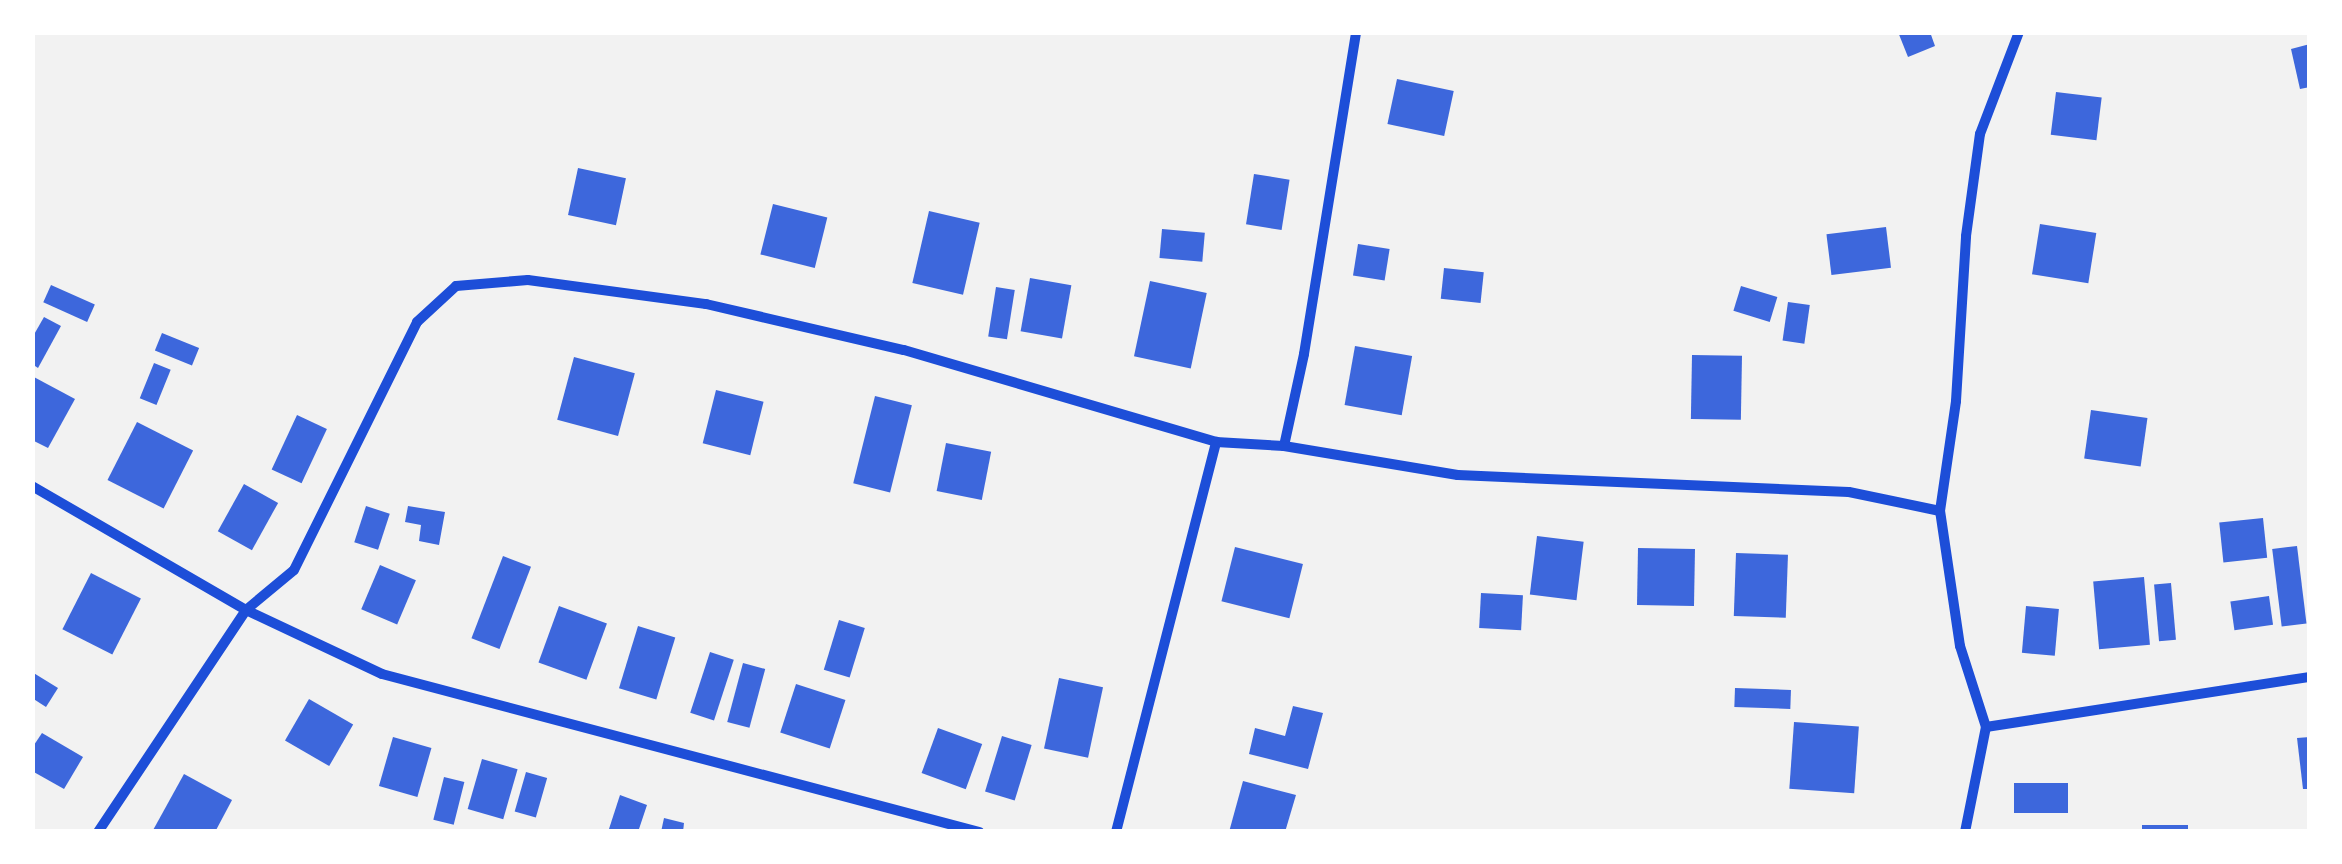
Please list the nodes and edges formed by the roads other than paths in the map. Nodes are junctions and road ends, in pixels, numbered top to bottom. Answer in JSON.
{"nodes":[{"id":1,"x":1356,"y":32,"type":"edge"},
{"id":2,"x":2019,"y":32,"type":"edge"},
{"id":3,"x":1216,"y":442,"type":"junction"},
{"id":4,"x":1284,"y":446,"type":"junction"},
{"id":5,"x":32,"y":486,"type":"edge"},
{"id":6,"x":1940,"y":512,"type":"junction"},
{"id":7,"x":246,"y":610,"type":"junction"},
{"id":8,"x":2310,"y":677,"type":"edge"},
{"id":9,"x":1986,"y":727,"type":"junction"},
{"id":10,"x":98,"y":832,"type":"edge"},
{"id":11,"x":980,"y":832,"type":"edge"},
{"id":12,"x":1116,"y":832,"type":"edge"},
{"id":13,"x":1966,"y":832,"type":"edge"}],
"edges":[{"from":1,"to":4,"type":"street"},
{"from":2,"to":6,"type":"street"},
{"from":3,"to":4,"type":"street"},
{"from":3,"to":7,"type":"street"},
{"from":3,"to":12,"type":"street"},
{"from":4,"to":6,"type":"street"},
{"from":5,"to":7,"type":"street"},
{"from":6,"to":9,"type":"street"},
{"from":7,"to":10,"type":"street"},
{"from":7,"to":11,"type":"street"},
{"from":8,"to":9,"type":"street"},
{"from":9,"to":13,"type":"street"}]}
